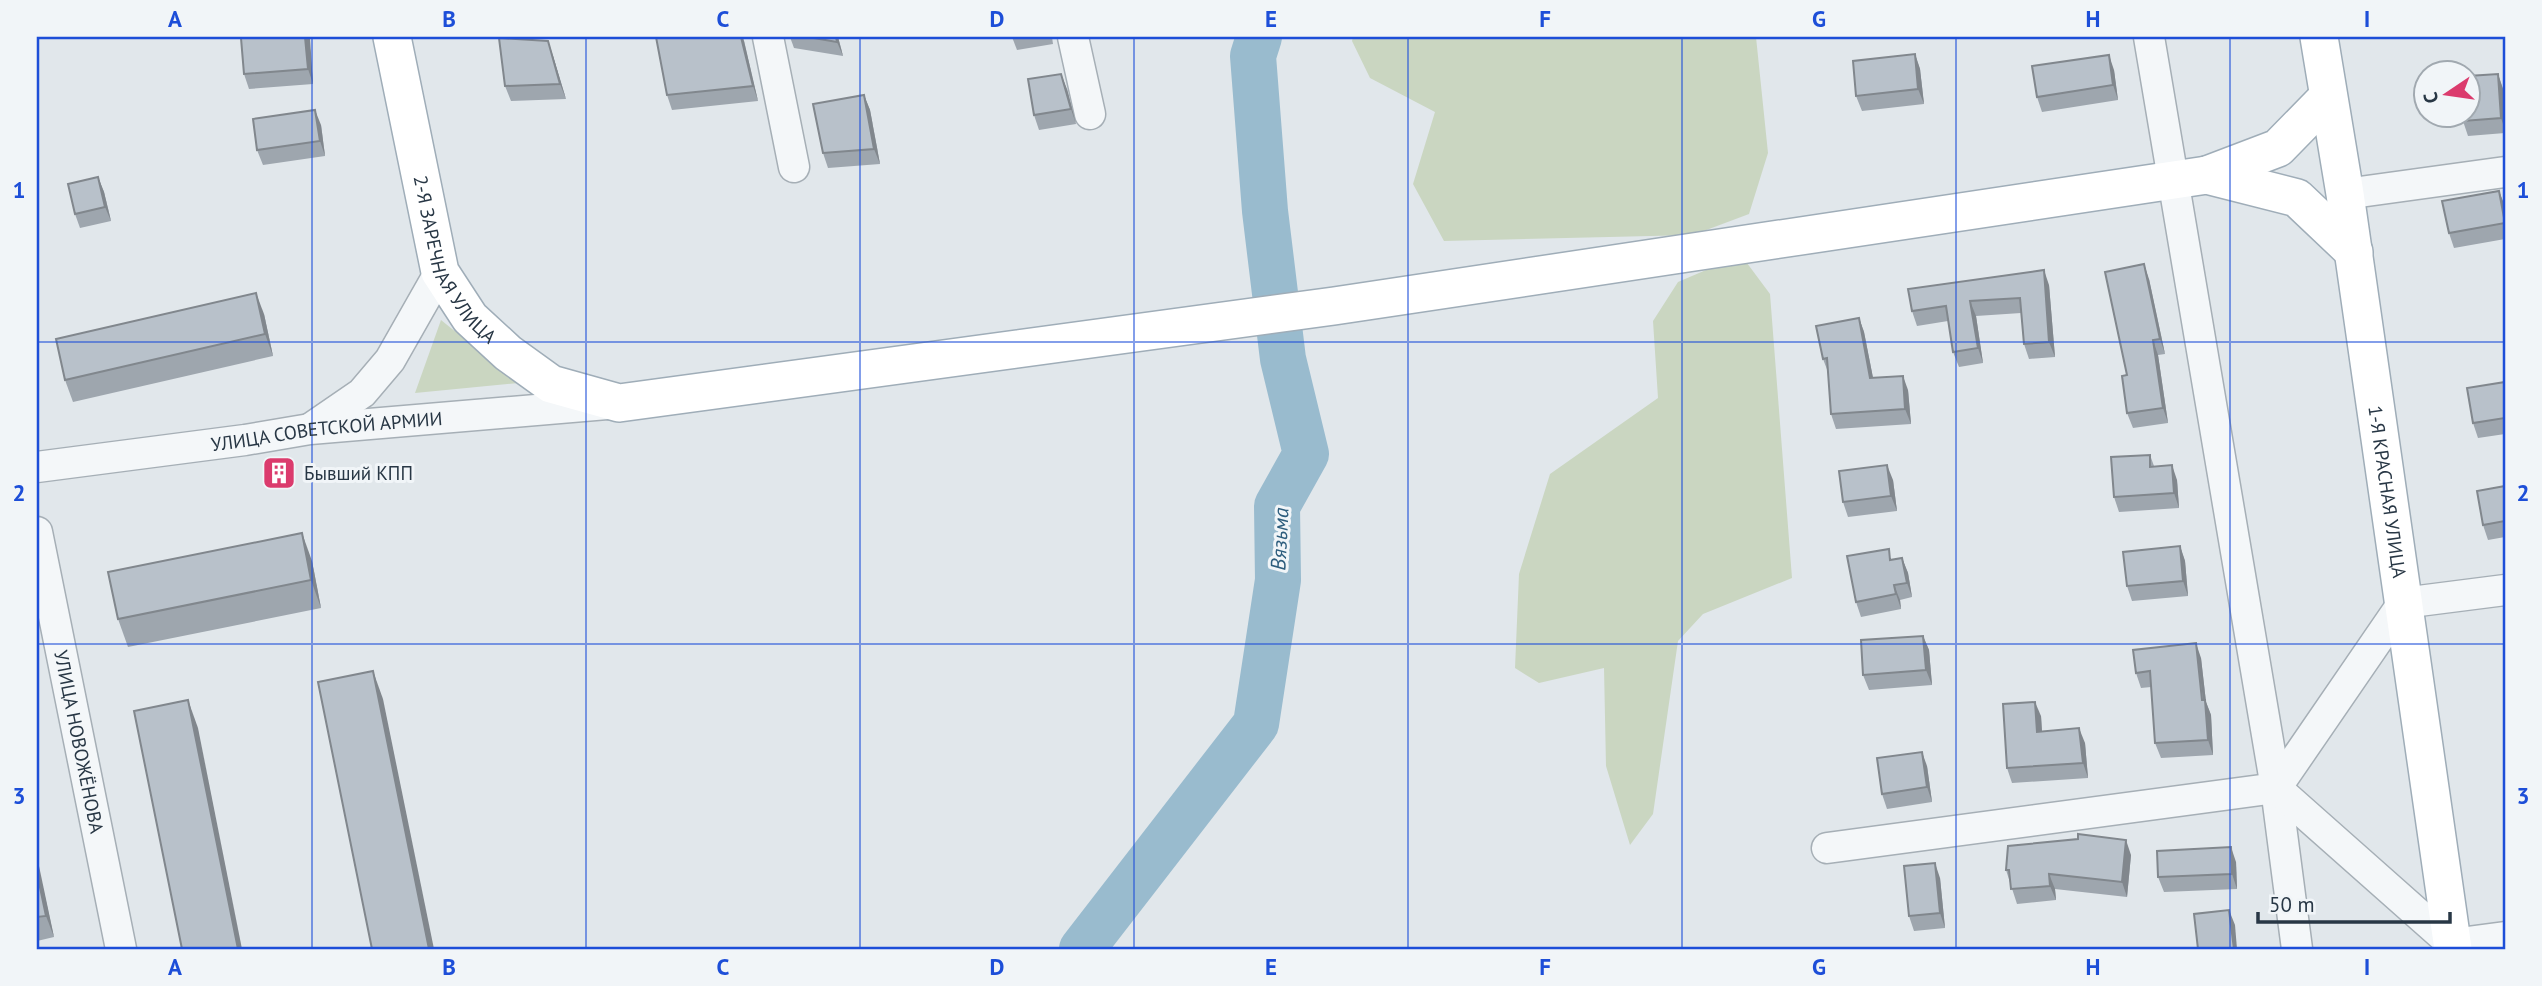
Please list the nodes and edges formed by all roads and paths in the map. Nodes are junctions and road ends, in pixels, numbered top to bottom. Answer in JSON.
{"nodes":[{"id":1,"x":392,"y":37,"type":"edge"},
{"id":2,"x":768,"y":37,"type":"edge"},
{"id":3,"x":1073,"y":37,"type":"edge"},
{"id":4,"x":2149,"y":37,"type":"edge"},
{"id":5,"x":2319,"y":37,"type":"edge"},
{"id":6,"x":2327,"y":98,"type":"junction"},
{"id":7,"x":1090,"y":114,"type":"dead end"},
{"id":8,"x":793,"y":167,"type":"dead end"},
{"id":9,"x":2505,"y":172,"type":"edge"},
{"id":10,"x":2191,"y":179,"type":"junction"},
{"id":11,"x":2345,"y":194,"type":"junction"},
{"id":12,"x":2354,"y":252,"type":"junction"},
{"id":13,"x":440,"y":272,"type":"junction"},
{"id":14,"x":619,"y":403,"type":"junction"},
{"id":15,"x":310,"y":429,"type":"junction"},
{"id":16,"x":37,"y":467,"type":"edge"},
{"id":17,"x":37,"y":532,"type":"edge"},
{"id":18,"x":2505,"y":590,"type":"edge"},
{"id":19,"x":2403,"y":603,"type":"junction"},
{"id":20,"x":2277,"y":788,"type":"junction"},
{"id":21,"x":1827,"y":848,"type":"dead end"},
{"id":22,"x":2505,"y":937,"type":"edge"},
{"id":23,"x":2453,"y":947,"type":"edge"},
{"id":24,"x":121,"y":949,"type":"edge"},
{"id":25,"x":2297,"y":949,"type":"edge"}],
"edges":[{"from":1,"to":13,"type":"main road","name":"2-Я ЗАРЕЧНАЯ УЛИЦА"},
{"from":2,"to":8,"type":"street"},
{"from":3,"to":7,"type":"street"},
{"from":4,"to":10,"type":"street"},
{"from":5,"to":6,"type":"main road","name":"1-Я КРАСНАЯ УЛИЦА"},
{"from":6,"to":10,"type":"main road"},
{"from":6,"to":11,"type":"main road","name":"1-Я КРАСНАЯ УЛИЦА"},
{"from":9,"to":11,"type":"street"},
{"from":10,"to":12,"type":"main road"},
{"from":10,"to":14,"type":"main road"},
{"from":10,"to":20,"type":"street"},
{"from":11,"to":12,"type":"main road","name":"1-Я КРАСНАЯ УЛИЦА"},
{"from":12,"to":19,"type":"main road","name":"1-Я КРАСНАЯ УЛИЦА"},
{"from":13,"to":14,"type":"main road","name":"2-Я ЗАРЕЧНАЯ УЛИЦА"},
{"from":13,"to":15,"type":"street"},
{"from":14,"to":15,"type":"street","name":"УЛИЦА СОВЕТСКОЙ АРМИИ"},
{"from":15,"to":16,"type":"street","name":"УЛИЦА СОВЕТСКОЙ АРМИИ"},
{"from":17,"to":24,"type":"street","name":"УЛИЦА НОВОЖЁНОВА"},
{"from":18,"to":19,"type":"street"},
{"from":19,"to":20,"type":"street"},
{"from":19,"to":23,"type":"main road","name":"1-Я КРАСНАЯ УЛИЦА"},
{"from":20,"to":21,"type":"street"},
{"from":20,"to":23,"type":"street"},
{"from":20,"to":25,"type":"street"},
{"from":22,"to":23,"type":"street"}]}
